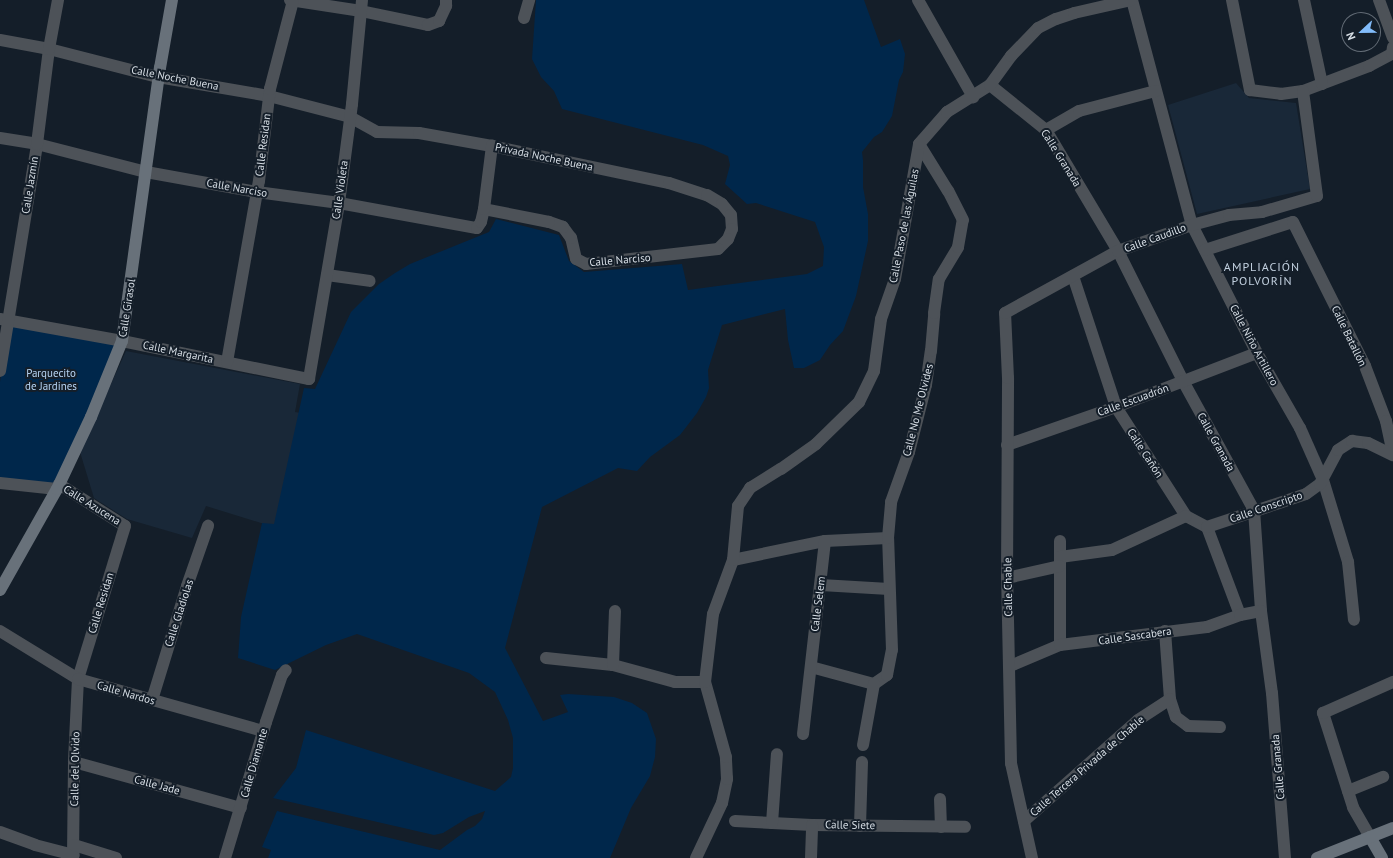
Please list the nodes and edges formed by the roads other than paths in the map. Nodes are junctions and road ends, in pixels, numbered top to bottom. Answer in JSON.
{"nodes":[{"id":1,"x":58,"y":0,"type":"edge"},
{"id":2,"x":172,"y":0,"type":"edge"},
{"id":3,"x":292,"y":0,"type":"edge"},
{"id":4,"x":446,"y":0,"type":"edge"},
{"id":5,"x":529,"y":0,"type":"edge"},
{"id":6,"x":918,"y":0,"type":"edge"},
{"id":7,"x":1132,"y":0,"type":"edge"},
{"id":8,"x":1232,"y":0,"type":"edge"},
{"id":9,"x":1304,"y":0,"type":"edge"},
{"id":10,"x":1379,"y":0,"type":"edge"},
{"id":11,"x":361,"y":6,"type":"edge"},
{"id":12,"x":524,"y":18,"type":"dead end"},
{"id":13,"x":1393,"y":38,"type":"edge"},
{"id":14,"x":0,"y":40,"type":"edge"},
{"id":15,"x":1393,"y":47,"type":"edge"},
{"id":16,"x":49,"y":48,"type":"junction"},
{"id":17,"x":1392,"y":54,"type":"edge"},
{"id":18,"x":158,"y":77,"type":"junction"},
{"id":19,"x":1322,"y":84,"type":"junction"},
{"id":20,"x":990,"y":85,"type":"junction"},
{"id":21,"x":1155,"y":90,"type":"junction"},
{"id":22,"x":1303,"y":91,"type":"junction"},
{"id":23,"x":269,"y":96,"type":"junction"},
{"id":24,"x":972,"y":97,"type":"junction"},
{"id":25,"x":350,"y":117,"type":"junction"},
{"id":26,"x":1046,"y":130,"type":"junction"},
{"id":27,"x":0,"y":138,"type":"edge"},
{"id":28,"x":37,"y":144,"type":"junction"},
{"id":29,"x":919,"y":144,"type":"junction"},
{"id":30,"x":492,"y":146,"type":"junction"},
{"id":31,"x":146,"y":172,"type":"junction"},
{"id":32,"x":257,"y":192,"type":"junction"},
{"id":33,"x":339,"y":203,"type":"junction"},
{"id":34,"x":484,"y":209,"type":"junction"},
{"id":35,"x":731,"y":215,"type":"joint"},
{"id":36,"x":1192,"y":225,"type":"junction"},
{"id":37,"x":1205,"y":250,"type":"junction"},
{"id":38,"x":1118,"y":251,"type":"junction"},
{"id":39,"x":326,"y":275,"type":"junction"},
{"id":40,"x":1072,"y":276,"type":"junction"},
{"id":41,"x":370,"y":281,"type":"dead end"},
{"id":42,"x":1006,"y":313,"type":"joint"},
{"id":43,"x":4,"y":319,"type":"edge"},
{"id":44,"x":122,"y":340,"type":"junction"},
{"id":45,"x":1257,"y":353,"type":"junction"},
{"id":46,"x":227,"y":362,"type":"junction"},
{"id":47,"x":0,"y":371,"type":"edge"},
{"id":48,"x":309,"y":379,"type":"joint"},
{"id":49,"x":1183,"y":381,"type":"junction"},
{"id":50,"x":1116,"y":407,"type":"junction"},
{"id":51,"x":1007,"y":445,"type":"junction"},
{"id":52,"x":1393,"y":455,"type":"edge"},
{"id":53,"x":1323,"y":480,"type":"junction"},
{"id":54,"x":0,"y":483,"type":"edge"},
{"id":55,"x":58,"y":486,"type":"junction"},
{"id":56,"x":1254,"y":510,"type":"junction"},
{"id":57,"x":1186,"y":516,"type":"junction"},
{"id":58,"x":125,"y":526,"type":"joint"},
{"id":59,"x":208,"y":526,"type":"dead end"},
{"id":60,"x":1207,"y":527,"type":"junction"},
{"id":61,"x":888,"y":538,"type":"junction"},
{"id":62,"x":825,"y":541,"type":"junction"},
{"id":63,"x":1060,"y":541,"type":"dead end"},
{"id":64,"x":733,"y":560,"type":"junction"},
{"id":65,"x":1060,"y":562,"type":"junction"},
{"id":66,"x":1007,"y":578,"type":"junction"},
{"id":67,"x":821,"y":585,"type":"junction"},
{"id":68,"x":889,"y":589,"type":"junction"},
{"id":69,"x":0,"y":590,"type":"edge"},
{"id":70,"x":615,"y":611,"type":"dead end"},
{"id":71,"x":1261,"y":611,"type":"junction"},
{"id":72,"x":1240,"y":615,"type":"junction"},
{"id":73,"x":1354,"y":620,"type":"dead end"},
{"id":74,"x":0,"y":631,"type":"edge"},
{"id":75,"x":1165,"y":631,"type":"junction"},
{"id":76,"x":1060,"y":645,"type":"junction"},
{"id":77,"x":546,"y":658,"type":"dead end"},
{"id":78,"x":613,"y":665,"type":"junction"},
{"id":79,"x":1010,"y":666,"type":"junction"},
{"id":80,"x":811,"y":667,"type":"junction"},
{"id":81,"x":286,"y":670,"type":"dead end"},
{"id":82,"x":78,"y":680,"type":"junction"},
{"id":83,"x":705,"y":682,"type":"junction"},
{"id":84,"x":1393,"y":682,"type":"edge"},
{"id":85,"x":874,"y":684,"type":"junction"},
{"id":86,"x":1170,"y":699,"type":"junction"},
{"id":87,"x":152,"y":700,"type":"junction"},
{"id":88,"x":1220,"y":727,"type":"dead end"},
{"id":89,"x":263,"y":732,"type":"junction"},
{"id":90,"x":804,"y":734,"type":"dead end"},
{"id":91,"x":863,"y":745,"type":"dead end"},
{"id":92,"x":777,"y":754,"type":"dead end"},
{"id":93,"x":74,"y":762,"type":"junction"},
{"id":94,"x":862,"y":762,"type":"dead end"},
{"id":95,"x":1383,"y":777,"type":"dead end"},
{"id":96,"x":1348,"y":791,"type":"junction"},
{"id":97,"x":940,"y":799,"type":"dead end"},
{"id":98,"x":241,"y":808,"type":"junction"},
{"id":99,"x":735,"y":821,"type":"dead end"},
{"id":100,"x":1024,"y":821,"type":"junction"},
{"id":101,"x":772,"y":823,"type":"junction"},
{"id":102,"x":812,"y":825,"type":"junction"},
{"id":103,"x":860,"y":826,"type":"junction"},
{"id":104,"x":940,"y":827,"type":"junction"},
{"id":105,"x":965,"y":827,"type":"dead end"},
{"id":106,"x":1393,"y":828,"type":"edge"},
{"id":107,"x":0,"y":832,"type":"edge"},
{"id":108,"x":1370,"y":837,"type":"junction"},
{"id":109,"x":74,"y":852,"type":"edge"},
{"id":110,"x":116,"y":858,"type":"edge"},
{"id":111,"x":225,"y":858,"type":"edge"},
{"id":112,"x":696,"y":858,"type":"edge"},
{"id":113,"x":811,"y":858,"type":"edge"},
{"id":114,"x":1032,"y":858,"type":"edge"},
{"id":115,"x":1285,"y":858,"type":"edge"},
{"id":116,"x":1317,"y":858,"type":"edge"},
{"id":117,"x":1382,"y":858,"type":"edge"}],
"edges":[{"from":1,"to":16,"type":"street","name":"Calle Jazmín"},
{"from":2,"to":18,"type":"street","name":"Calle Girasol"},
{"from":3,"to":11,"type":"street"},
{"from":3,"to":23,"type":"street","name":"Calle Residan"},
{"from":4,"to":11,"type":"street"},
{"from":5,"to":12,"type":"street"},
{"from":6,"to":24,"type":"street"},
{"from":7,"to":20,"type":"street"},
{"from":7,"to":21,"type":"street","name":"Calle Niño Artillero"},
{"from":8,"to":22,"type":"street"},
{"from":9,"to":19,"type":"street"},
{"from":10,"to":13,"type":"street"},
{"from":11,"to":25,"type":"street","name":"Calle Violeta"},
{"from":14,"to":16,"type":"street","name":"Calle Noche Buena"},
{"from":15,"to":17,"type":"street"},
{"from":16,"to":18,"type":"street","name":"Calle Noche Buena"},
{"from":16,"to":28,"type":"street","name":"Calle Jazmín"},
{"from":17,"to":19,"type":"street"},
{"from":18,"to":23,"type":"street","name":"Calle Noche Buena"},
{"from":18,"to":31,"type":"street","name":"Calle Girasol"},
{"from":19,"to":22,"type":"street"},
{"from":20,"to":24,"type":"street"},
{"from":20,"to":26,"type":"street","name":"Calle Granada"},
{"from":21,"to":26,"type":"street"},
{"from":21,"to":36,"type":"street","name":"Calle Niño Artillero"},
{"from":22,"to":36,"type":"street","name":"Calle Caudillo"},
{"from":23,"to":25,"type":"street","name":"Calle Noche Buena"},
{"from":23,"to":32,"type":"street","name":"Calle Residan"},
{"from":24,"to":29,"type":"street"},
{"from":25,"to":30,"type":"street","name":"Privada Noche Buena"},
{"from":25,"to":33,"type":"street","name":"Calle Violeta"},
{"from":26,"to":38,"type":"street","name":"Calle Granada"},
{"from":27,"to":28,"type":"street","name":"Calle Narciso"},
{"from":28,"to":31,"type":"street","name":"Calle Narciso"},
{"from":28,"to":43,"type":"street","name":"Calle Jazmín"},
{"from":29,"to":61,"type":"street","name":"Calle No Me Olvides"},
{"from":29,"to":64,"type":"street","name":"Calle Paso de las Águilas"},
{"from":30,"to":34,"type":"street"},
{"from":30,"to":35,"type":"street","name":"Privada Noche Buena"},
{"from":31,"to":32,"type":"street","name":"Calle Narciso"},
{"from":31,"to":44,"type":"street","name":"Calle Girasol"},
{"from":32,"to":33,"type":"street","name":"Calle Narciso"},
{"from":32,"to":46,"type":"street","name":"Calle Residan"},
{"from":33,"to":34,"type":"street","name":"Calle Narciso"},
{"from":33,"to":39,"type":"street","name":"Calle Violeta"},
{"from":34,"to":35,"type":"street","name":"Calle Narciso"},
{"from":36,"to":37,"type":"street","name":"Calle Niño Artillero"},
{"from":36,"to":38,"type":"street","name":"Calle Caudillo"},
{"from":37,"to":45,"type":"street","name":"Calle Niño Artillero"},
{"from":37,"to":52,"type":"street","name":"Calle Batallón"},
{"from":38,"to":40,"type":"street","name":"Calle Caudillo"},
{"from":38,"to":49,"type":"street","name":"Calle Granada"},
{"from":39,"to":41,"type":"street"},
{"from":39,"to":48,"type":"street","name":"Calle Violeta"},
{"from":40,"to":42,"type":"street","name":"Calle Caudillo"},
{"from":40,"to":50,"type":"street","name":"Calle Cañón"},
{"from":42,"to":51,"type":"street","name":"Calle Chable"},
{"from":43,"to":44,"type":"street","name":"Calle Margarita"},
{"from":43,"to":47,"type":"street","name":"Calle Jazmín"},
{"from":44,"to":46,"type":"street","name":"Calle Margarita"},
{"from":44,"to":55,"type":"street","name":"Calle Girasol"},
{"from":45,"to":49,"type":"street","name":"Calle Escuadrón"},
{"from":45,"to":53,"type":"street","name":"Calle Niño Artillero"},
{"from":46,"to":48,"type":"street","name":"Calle Margarita"},
{"from":49,"to":50,"type":"street","name":"Calle Escuadrón"},
{"from":49,"to":56,"type":"street","name":"Calle Granada"},
{"from":50,"to":51,"type":"street","name":"Calle Escuadrón"},
{"from":50,"to":57,"type":"street","name":"Calle Cañón"},
{"from":51,"to":66,"type":"street","name":"Calle Chable"},
{"from":52,"to":53,"type":"street","name":"Calle Conscripto"},
{"from":53,"to":56,"type":"street","name":"Calle Conscripto"},
{"from":53,"to":73,"type":"street","name":"Calle Niño Artillero"},
{"from":54,"to":55,"type":"street","name":"Calle Azucena"},
{"from":55,"to":58,"type":"street","name":"Calle Azucena"},
{"from":55,"to":69,"type":"street","name":"Calle Girasol"},
{"from":56,"to":60,"type":"street","name":"Calle Conscripto"},
{"from":56,"to":71,"type":"street","name":"Calle Granada"},
{"from":57,"to":60,"type":"street","name":"Calle Cañón"},
{"from":57,"to":65,"type":"street"},
{"from":58,"to":82,"type":"street","name":"Calle Residan"},
{"from":59,"to":87,"type":"street","name":"Calle Gladiolas"},
{"from":60,"to":72,"type":"street"},
{"from":61,"to":62,"type":"street"},
{"from":61,"to":68,"type":"street","name":"Calle No Me Olvides"},
{"from":62,"to":64,"type":"street"},
{"from":62,"to":67,"type":"street","name":"Calle Selem"},
{"from":63,"to":65,"type":"street"},
{"from":64,"to":83,"type":"street","name":"Calle Paso de las Águilas"},
{"from":65,"to":66,"type":"street"},
{"from":65,"to":76,"type":"street"},
{"from":66,"to":79,"type":"street","name":"Calle Chable"},
{"from":67,"to":68,"type":"street"},
{"from":67,"to":80,"type":"street","name":"Calle Selem"},
{"from":68,"to":85,"type":"street","name":"Calle No Me Olvides"},
{"from":70,"to":78,"type":"street"},
{"from":71,"to":72,"type":"street","name":"Calle Sascabera"},
{"from":71,"to":115,"type":"street","name":"Calle Granada"},
{"from":72,"to":75,"type":"street","name":"Calle Sascabera"},
{"from":74,"to":82,"type":"street","name":"Calle Nardos"},
{"from":75,"to":76,"type":"street","name":"Calle Sascabera"},
{"from":75,"to":86,"type":"street"},
{"from":76,"to":79,"type":"street","name":"Calle Sascabera"},
{"from":77,"to":78,"type":"street"},
{"from":78,"to":83,"type":"street"},
{"from":79,"to":100,"type":"street","name":"Calle Chable"},
{"from":80,"to":85,"type":"street"},
{"from":80,"to":90,"type":"street","name":"Calle Selem"},
{"from":81,"to":89,"type":"street","name":"Calle Diamante"},
{"from":82,"to":87,"type":"street","name":"Calle Nardos"},
{"from":82,"to":93,"type":"street","name":"Calle del Olvido"},
{"from":83,"to":112,"type":"street","name":"Calle Paso de las Águilas"},
{"from":84,"to":96,"type":"street"},
{"from":85,"to":91,"type":"street"},
{"from":86,"to":88,"type":"street"},
{"from":86,"to":100,"type":"street","name":"Calle Tercera Privada de Chable"},
{"from":87,"to":89,"type":"street","name":"Calle Nardos"},
{"from":89,"to":98,"type":"street","name":"Calle Diamante"},
{"from":92,"to":101,"type":"street"},
{"from":93,"to":98,"type":"street","name":"Calle Jade"},
{"from":93,"to":109,"type":"street","name":"Calle del Olvido"},
{"from":94,"to":103,"type":"street"},
{"from":95,"to":96,"type":"street"},
{"from":96,"to":108,"type":"street"},
{"from":97,"to":104,"type":"street"},
{"from":98,"to":111,"type":"street","name":"Calle Diamante"},
{"from":99,"to":101,"type":"street","name":"Calle Siete"},
{"from":100,"to":114,"type":"street","name":"Calle Chable"},
{"from":101,"to":102,"type":"street","name":"Calle Siete"},
{"from":102,"to":103,"type":"street","name":"Calle Siete"},
{"from":102,"to":113,"type":"street"},
{"from":103,"to":104,"type":"street","name":"Calle Siete"},
{"from":104,"to":105,"type":"street","name":"Calle Siete"},
{"from":106,"to":108,"type":"street"},
{"from":107,"to":109,"type":"street"},
{"from":108,"to":116,"type":"street"},
{"from":108,"to":117,"type":"street"},
{"from":109,"to":110,"type":"street"}]}
